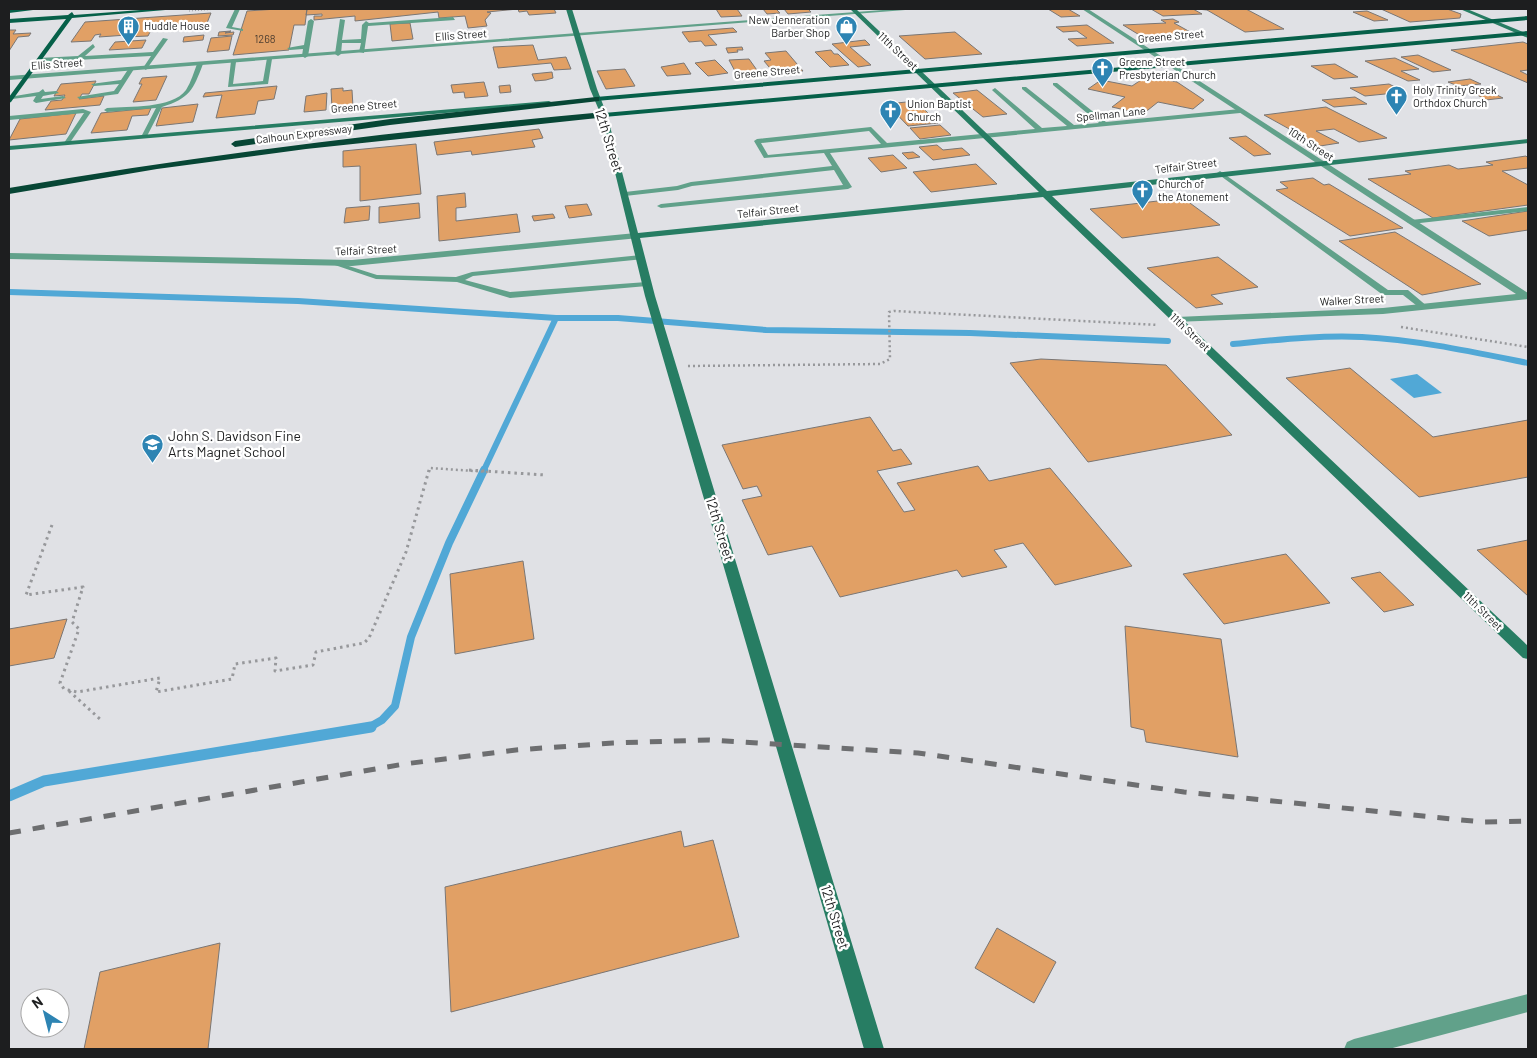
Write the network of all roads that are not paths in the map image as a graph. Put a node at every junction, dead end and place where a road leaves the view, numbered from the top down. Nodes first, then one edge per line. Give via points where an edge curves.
1 (38, 9) edge
2 (76, 9) edge
3 (174, 9) edge
4 (237, 9) edge
5 (569, 9) edge
6 (914, 9) edge
7 (1085, 9) edge
8 (1463, 9) edge
9 (9, 11) edge
10 (855, 11) edge
11 (70, 17) junction
12 (1528, 18) edge
13 (453, 19) dead end
14 (342, 20) dead end
15 (9, 21) edge
16 (311, 21) dead end
17 (1494, 21) junction
18 (241, 30) dead end
19 (1527, 34) edge
20 (580, 36) junction
21 (165, 39) dead end
22 (363, 41) junction
23 (339, 42) junction
24 (93, 46) dead end
25 (306, 47) junction
26 (290, 48) dead end
27 (1145, 50) junction
28 (362, 52) junction
29 (156, 54) junction
30 (338, 54) junction
31 (305, 56) junction
32 (79, 58) junction
33 (268, 59) junction
34 (38, 60) junction
35 (233, 62) junction
36 (200, 64) junction
37 (1169, 65) junction
38 (146, 68) junction
39 (131, 69) junction
40 (917, 70) junction
41 (26, 77) junction
42 (9, 78) edge
43 (122, 84) junction
44 (1055, 84) dead end
45 (933, 85) junction
46 (93, 87) dead end
47 (1024, 88) dead end
48 (58, 90) dead end
49 (995, 90) dead end
50 (40, 94) junction
51 (80, 97) dead end
52 (64, 98) dead end
53 (10, 99) edge
54 (596, 99) junction
55 (160, 106) junction
56 (107, 110) dead end
57 (1240, 111) junction
58 (604, 115) junction
59 (9, 118) edge
60 (1106, 125) junction
61 (1074, 128) junction
62 (1041, 132) junction
63 (144, 137) junction
64 (984, 137) junction
65 (1528, 141) edge
66 (67, 143) junction
67 (230, 145) dead end
68 (886, 146) junction
69 (9, 148) edge
70 (826, 151) junction
71 (173, 154) dead end
72 (1320, 163) junction
73 (81, 168) dead end
74 (836, 168) junction
75 (1220, 174) junction
76 (750, 187) junction
77 (9, 190) edge
78 (624, 191) junction
79 (1046, 194) junction
80 (661, 206) dead end
81 (1528, 209) edge
82 (1411, 222) junction
83 (636, 236) junction
84 (9, 256) edge
85 (641, 258) junction
86 (332, 263) junction
87 (458, 280) junction
88 (647, 284) junction
89 (1527, 297) edge
90 (1424, 307) junction
91 (1177, 320) junction
92 (1528, 654) edge
93 (1528, 1003) edge
94 (874, 1049) edge
95 (1354, 1049) edge

1 - 9 main road
2 - 11 main road
3 - 11 main road
4 - 18 lane via 229,28
5 - 20 street, 12th Street
6 - 10 street, Ellis Street
7 - 27 street, 10th Street
8 - 17 street
10 - 20 street, Ellis Street
10 - 40 street, 11th Street
11 - 15 main road
11 - 34 main road
12 - 17 main road, Greene Street
13 - 22 lane via 366,24
14 - 23 lane
16 - 25 lane
17 - 19 street
17 - 27 main road, Greene Street
19 - 37 main road
20 - 28 street, Ellis Street
20 - 54 street, 12th Street
21 - 29 lane
22 - 23 lane
22 - 28 lane
23 - 30 lane
24 - 32 lane
25 - 26 lane
25 - 31 lane
27 - 37 street, 10th Street
27 - 40 main road, Greene Street
28 - 30 street, Ellis Street
29 - 32 lane
29 - 38 lane
30 - 31 street, Ellis Street
31 - 33 street, Ellis Street
32 - 34 lane
33 - 35 street, Ellis Street
33 - 35 lane via 266,83 230,86
34 - 41 main road
35 - 36 street, Ellis Street
36 - 38 street, Ellis Street
36 - 55 lane via 188,94
37 - 45 main road
37 - 57 street, 10th Street
38 - 39 street, Ellis Street
39 - 41 street, Ellis Street
39 - 43 lane
40 - 45 street, 11th Street
40 - 54 main road, Greene Street
41 - 42 street, Ellis Street
41 - 53 main road
43 - 46 lane
43 - 51 lane via 116,93
44 - 60 lane
45 - 58 main road
45 - 64 street, 11th Street
47 - 61 lane
48 - 50 lane
49 - 62 lane
50 - 52 lane via 36,101
50 - 53 lane
54 - 58 street, 12th Street
54 - 63 street, Greene Street
54 - 67 highway, Calhoun Expressway via 390,122
55 - 56 lane
55 - 63 lane
57 - 60 lane, Spellman Lane
57 - 72 street, 10th Street
58 - 77 highway, Calhoun Expressway via 257,151
58 - 78 street, 12th Street
59 - 66 lane via 88,112
60 - 61 lane, Spellman Lane
61 - 62 lane, Spellman Lane
62 - 64 lane, Spellman Lane
63 - 66 street, Greene Street
64 - 68 lane, Spellman Lane
64 - 79 street, 11th Street
65 - 72 street, Telfair Street
66 - 69 street, Greene Street
68 - 70 lane, Spellman Lane
68 - 70 lane, Spellman Lane via 871,129 757,141 766,157
70 - 74 lane
71 - 73 highway
72 - 75 street, Telfair Street
72 - 82 street, 10th Street
74 - 76 lane
74 - 76 lane via 848,187
75 - 79 street, Telfair Street
75 - 90 lane via 1386,293 1405,292
76 - 78 lane via 690,184 678,188
76 - 80 lane
78 - 83 street, 12th Street
79 - 83 street, Telfair Street
79 - 91 street, 11th Street
81 - 82 lane
82 - 89 street, 10th Street
83 - 85 street, 12th Street
83 - 86 street, Telfair Street
84 - 86 street, Telfair Street
85 - 87 lane via 472,274
85 - 88 street, 12th Street
86 - 87 lane via 376,277
87 - 88 lane via 510,295
88 - 94 street, 12th Street
89 - 90 street, Walker Street
90 - 91 street, Walker Street
91 - 92 street, 11th Street
93 - 95 street

